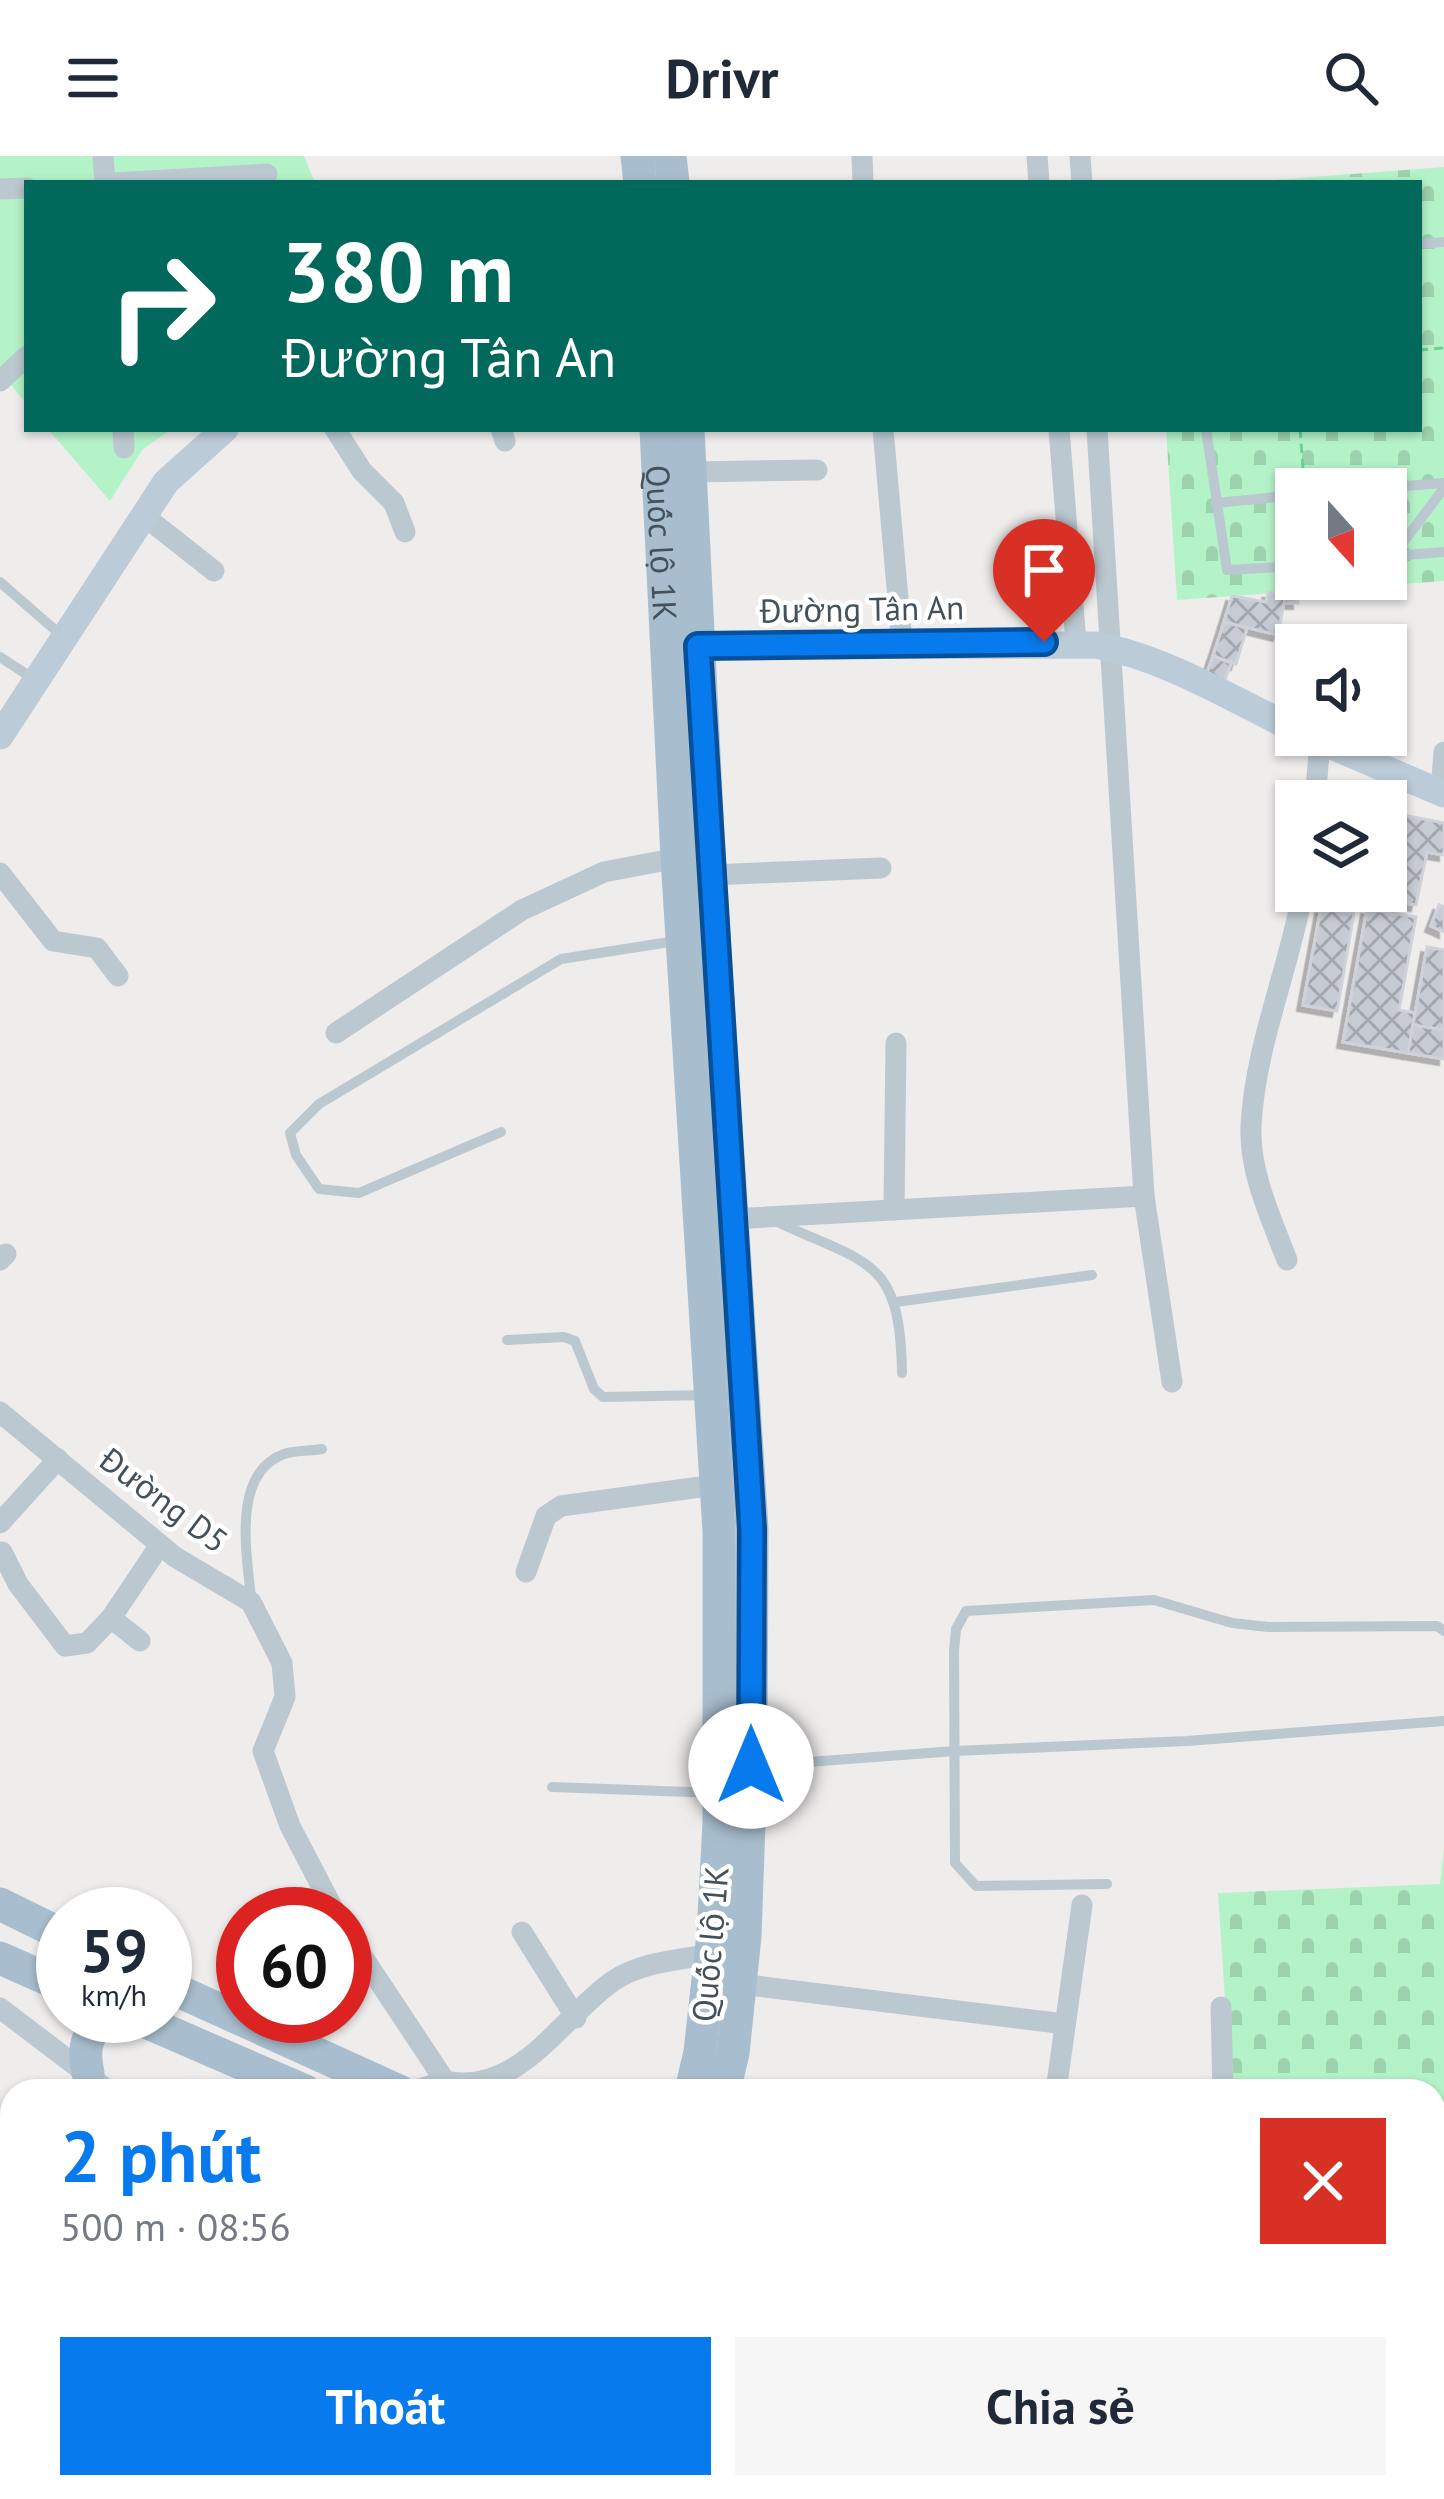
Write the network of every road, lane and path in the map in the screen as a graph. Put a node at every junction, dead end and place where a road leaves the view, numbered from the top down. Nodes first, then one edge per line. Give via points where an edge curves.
1 (267, 175) dead end
2 (169, 180) edge
3 (223, 432) edge
4 (337, 432) edge
5 (656, 432) edge
6 (688, 432) edge
7 (883, 432) edge
8 (1059, 432) edge
9 (1097, 432) edge
10 (1206, 432) edge
11 (1300, 432) edge
12 (1303, 468) edge
13 (818, 470) dead end
14 (690, 472) junction
15 (1444, 486) edge
16 (1407, 487) edge
17 (1275, 497) edge
18 (1216, 503) junction
19 (142, 515) junction
20 (405, 532) dead end
21 (1407, 533) edge
22 (1444, 552) edge
23 (1407, 555) edge
24 (1275, 567) edge
25 (214, 571) dead end
26 (0, 582) edge
27 (64, 639) junction
28 (1076, 643) junction
29 (902, 644) junction
30 (682, 646) junction
31 (1112, 647) junction
32 (0, 657) edge
33 (36, 681) junction
34 (1275, 718) edge
35 (0, 736) edge
36 (1444, 752) edge
37 (1359, 756) edge
38 (1443, 793) edge
39 (676, 858) junction
40 (880, 868) dead end
41 (0, 873) edge
42 (710, 875) junction
43 (1298, 912) edge
44 (682, 940) junction
45 (118, 976) dead end
46 (336, 1033) dead end
47 (896, 1042) dead end
48 (501, 1132) dead end
49 (1144, 1196) junction
50 (894, 1210) junction
51 (767, 1216) junction
52 (732, 1219) junction
53 (1287, 1260) dead end
54 (1092, 1275) dead end
55 (896, 1302) junction
56 (507, 1340) dead end
57 (902, 1373) dead end
58 (1172, 1382) dead end
59 (710, 1395) junction
60 (0, 1412) edge
61 (322, 1449) dead end
62 (58, 1459) junction
63 (715, 1485) junction
64 (0, 1523) edge
65 (160, 1545) junction
66 (2, 1552) edge
67 (526, 1572) dead end
68 (251, 1602) junction
69 (111, 1618) junction
70 (1444, 1631) edge
71 (140, 1640) dead end
72 (1444, 1721) edge
73 (955, 1751) junction
74 (751, 1766) junction
75 (552, 1787) dead end
76 (719, 1793) junction
77 (1107, 1884) dead end
78 (322, 1887) edge
79 (0, 1904) edge
80 (1082, 1905) dead end
81 (36, 1922) edge
82 (522, 1932) dead end
83 (711, 1954) junction
84 (0, 1958) edge
85 (372, 1971) edge
86 (36, 1973) edge
87 (740, 1984) junction
88 (192, 1996) edge
89 (1220, 2007) dead end
90 (0, 2008) edge
91 (576, 2018) junction
92 (1065, 2024) junction
93 (192, 2042) edge
94 (87, 2043) edge
95 (733, 2053) junction
96 (95, 2079) edge
97 (97, 2079) edge
98 (277, 2079) edge
99 (373, 2079) edge
100 (444, 2079) edge
101 (494, 2079) edge
102 (694, 2079) edge
103 (727, 2079) edge
104 (738, 2079) edge
105 (1058, 2079) edge
106 (1222, 2079) edge

1 - 2 street
3 - 19 street
4 - 20 street via 394,503
5 - 30 main road, Quốc lộ 1K
6 - 14 main road, Quốc lộ 1K
7 - 29 street
8 - 28 street
9 - 31 street
10 - 18 lane
11 - 12 path
13 - 14 street
14 - 30 main road, Quốc lộ 1K
15 - 16 lane
15 - 21 lane
17 - 18 lane
18 - 24 lane via 1226,570
19 - 25 street
19 - 27 street
22 - 23 lane
26 - 27 lane
27 - 33 street
28 - 29 street, Đường Tân An
28 - 31 street, Đường Tân An
29 - 30 street, Đường Tân An
30 - 39 main road, Quốc lộ 1K
30 - 42 main road, Quốc lộ 1K
31 - 34 street, Đường Tân An
31 - 49 street
32 - 33 lane
33 - 35 street
36 - 38 street
37 - 38 street, Đường Tân An
39 - 44 main road, Quốc lộ 1K
39 - 46 street via 604,872 522,910
40 - 42 street
41 - 45 street via 53,941 97,948
42 - 52 main road, Quốc lộ 1K
43 - 53 street via 1251,1129 1263,1199
44 - 48 lane via 561,959 319,1104 290,1133 319,1190 359,1193
44 - 59 main road, Quốc lộ 1K
47 - 50 street
49 - 50 street
49 - 58 street
50 - 51 street
51 - 52 street
51 - 55 lane via 869,1264
52 - 74 main road, Quốc lộ 1K via 752,1529
54 - 55 lane
55 - 57 lane
56 - 59 lane via 575,1341 603,1397
59 - 63 main road, Quốc lộ 1K
60 - 62 street, Đường D5
61 - 68 lane via 263,1466 248,1500
62 - 64 street
62 - 65 street, Đường D5
63 - 67 street via 561,1506 546,1516
63 - 76 main road, Quốc lộ 1K
65 - 68 street, Đường D5
65 - 69 street
66 - 69 street via 65,1646 87,1643
68 - 78 street via 282,1664 286,1697 263,1751
69 - 71 street
70 - 73 lane via 1268,1627 1154,1600 966,1612 954,1651
72 - 73 lane
73 - 74 lane
73 - 77 lane via 955,1863 976,1886
74 - 87 main road, Quốc lộ 1K
75 - 76 lane
76 - 83 main road, Quốc lộ 1K
79 - 81 main road
80 - 92 street
82 - 91 street
83 - 91 street via 648,1965 613,1981
83 - 102 main road, Quốc lộ 1K
84 - 86 main road
85 - 100 street
87 - 92 street
87 - 95 main road, Quốc lộ 1K
88 - 99 main road
89 - 106 street
90 - 96 street
91 - 101 street
92 - 105 street
93 - 98 main road
94 - 97 main road via 84,2055
95 - 103 main road, Quốc lộ 1K
95 - 104 main road

